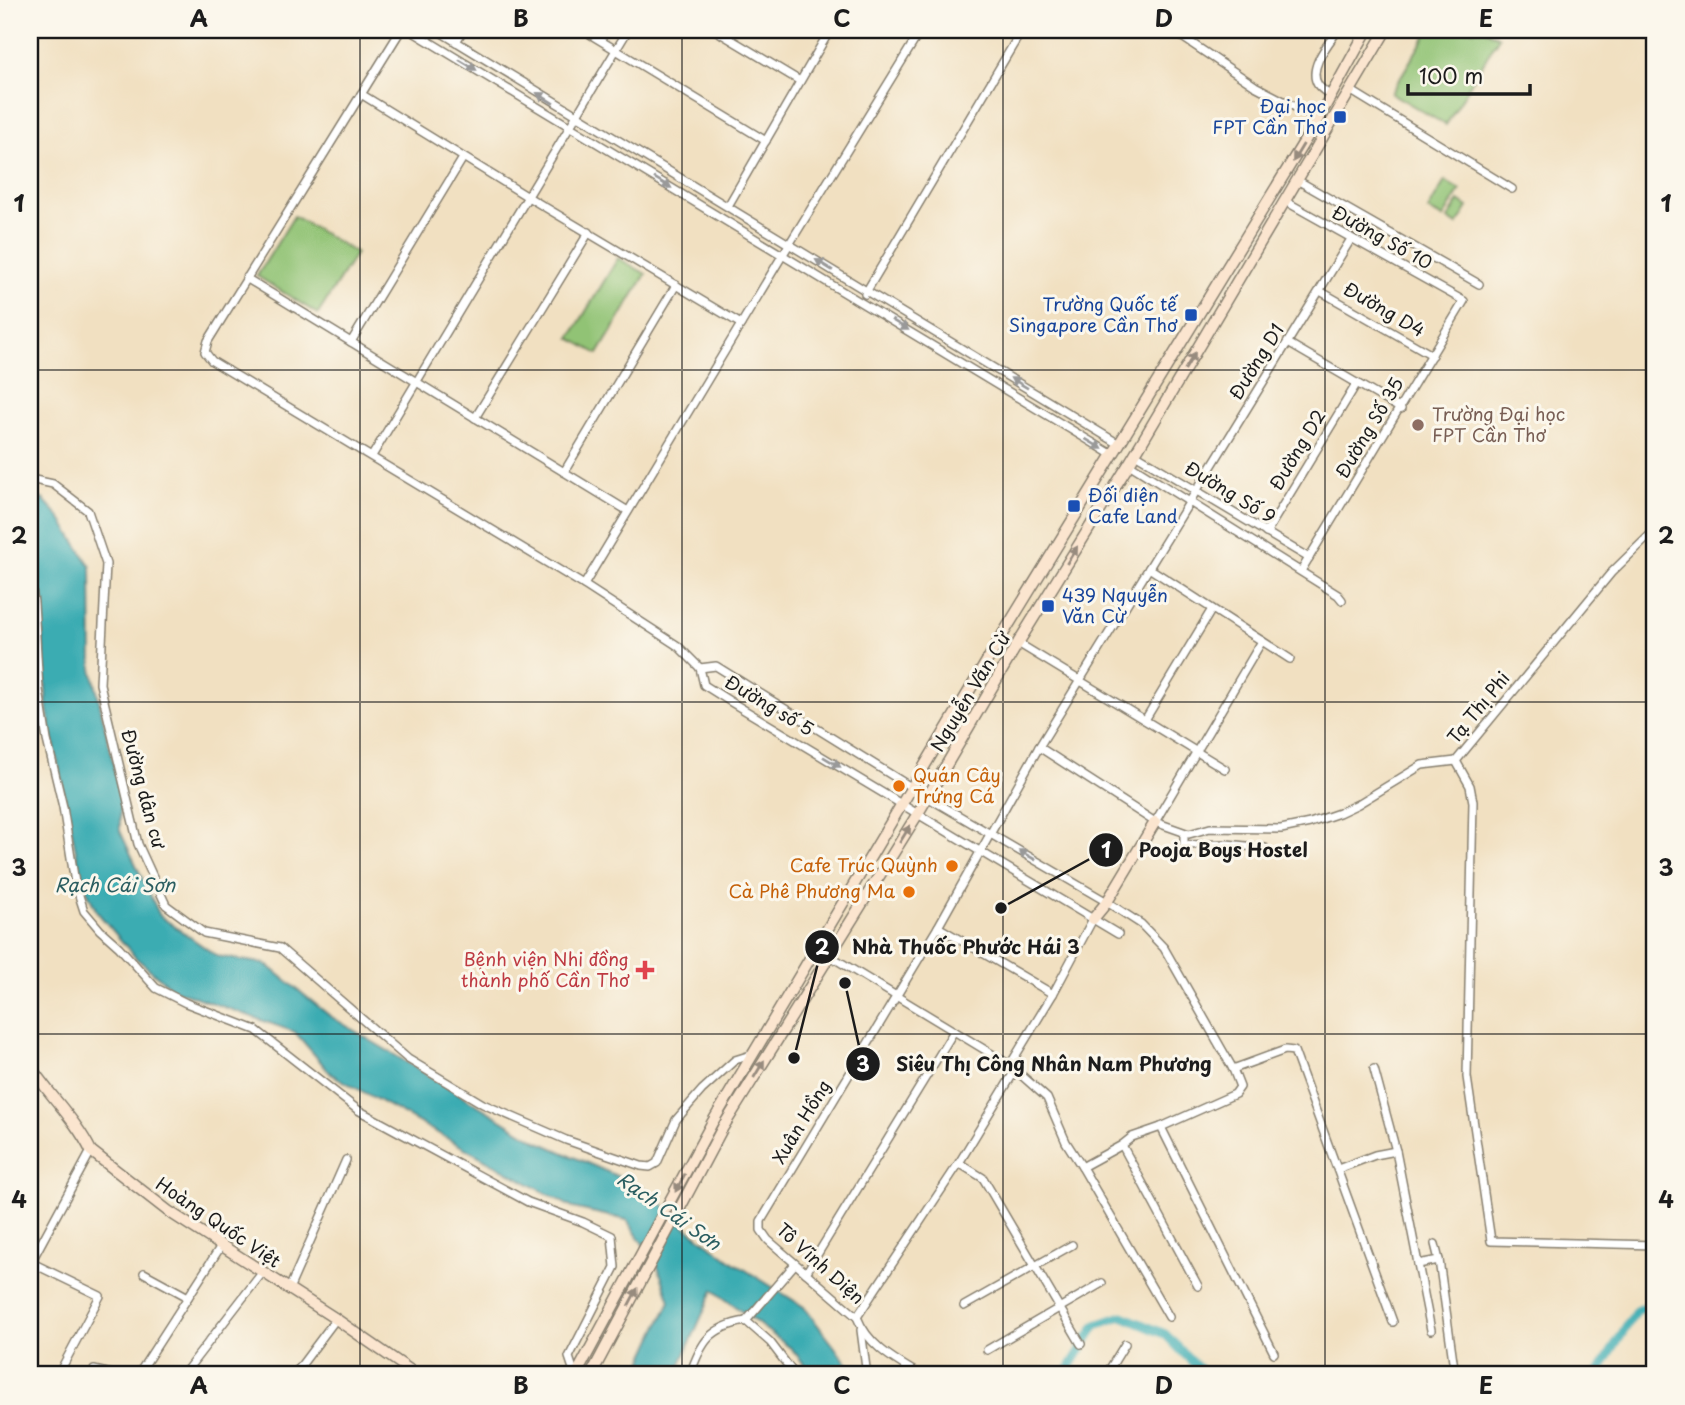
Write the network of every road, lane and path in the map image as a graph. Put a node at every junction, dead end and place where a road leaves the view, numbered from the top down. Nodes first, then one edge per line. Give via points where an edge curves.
1 (401, 30) edge
2 (410, 30) edge
3 (437, 30) edge
4 (463, 30) edge
5 (583, 30) edge
6 (628, 30) edge
7 (715, 30) edge
8 (830, 30) edge
9 (921, 30) edge
10 (1003, 30) edge
11 (1022, 30) edge
12 (1172, 30) edge
13 (1338, 30) edge
14 (1367, 30) edge
15 (1386, 30) edge
16 (1017, 38) junction
17 (456, 41) junction
18 (616, 50) junction
19 (800, 81) junction
20 (1350, 90) junction
21 (361, 94) junction
22 (1331, 96) junction
23 (576, 117) junction
24 (1318, 120) junction
25 (570, 127) junction
26 (766, 141) junction
27 (463, 158) junction
28 (1297, 180) junction
29 (1512, 189) dead end
30 (1273, 194) junction
31 (528, 197) junction
32 (1285, 201) junction
33 (728, 206) junction
34 (589, 232) junction
35 (1351, 239) junction
36 (789, 244) junction
37 (782, 256) junction
38 (246, 278) junction
39 (1479, 284) dead end
40 (676, 285) junction
41 (1320, 291) junction
42 (867, 292) junction
43 (1464, 301) joint
44 (861, 302) junction
45 (741, 324) junction
46 (351, 342) junction
47 (1288, 343) junction
48 (1432, 355) junction
49 (416, 382) junction
50 (1357, 383) junction
51 (1401, 409) junction
52 (475, 418) junction
53 (1119, 444) junction
54 (1135, 454) junction
55 (1113, 455) junction
56 (372, 456) junction
57 (1129, 464) junction
58 (564, 472) junction
59 (30, 479) edge
60 (1196, 490) junction
61 (1189, 502) junction
62 (628, 511) junction
63 (1655, 530) edge
64 (1266, 533) junction
65 (1309, 558) junction
66 (1149, 568) junction
67 (1301, 571) junction
68 (30, 574) edge
69 (584, 585) junction
70 (1342, 600) dead end
71 (1212, 609) junction
72 (1003, 634) junction
73 (1262, 641) junction
74 (1018, 643) junction
75 (1290, 659) dead end
76 (700, 668) junction
77 (1080, 681) junction
78 (1145, 720) junction
79 (1039, 747) junction
80 (1197, 751) junction
81 (1456, 761) junction
82 (1225, 769) dead end
83 (913, 787) junction
84 (927, 797) junction
85 (902, 805) junction
86 (917, 815) junction
87 (1155, 822) junction
88 (989, 833) junction
89 (1184, 834) junction
90 (1265, 848) dead end
91 (980, 850) junction
92 (1107, 902) junction
93 (1093, 919) junction
94 (938, 927) junction
95 (1118, 934) dead end
96 (817, 948) junction
97 (828, 955) junction
98 (1053, 994) junction
99 (895, 997) junction
100 (954, 1031) junction
101 (754, 1054) junction
102 (30, 1066) edge
103 (1013, 1067) junction
104 (1233, 1069) junction
105 (1374, 1069) dead end
106 (1161, 1127) junction
107 (1122, 1145) junction
108 (91, 1151) junction
109 (1396, 1151) junction
110 (346, 1160) dead end
111 (959, 1163) junction
112 (1082, 1167) junction
113 (1338, 1169) junction
114 (761, 1230) joint
115 (1435, 1244) dead end
116 (1072, 1245) dead end
117 (1655, 1245) edge
118 (221, 1246) junction
119 (1439, 1260) junction
120 (30, 1263) edge
121 (795, 1264) junction
122 (1418, 1264) junction
123 (1037, 1267) junction
124 (144, 1273) dead end
125 (262, 1273) junction
126 (806, 1273) junction
127 (1102, 1283) dead end
128 (1198, 1286) dead end
129 (289, 1289) junction
130 (188, 1297) junction
131 (964, 1306) dead end
132 (1059, 1307) junction
133 (856, 1317) junction
134 (1168, 1317) dead end
135 (336, 1319) junction
136 (746, 1321) junction
137 (1393, 1322) dead end
138 (861, 1329) junction
139 (1431, 1330) dead end
140 (1081, 1344) dead end
141 (1125, 1344) dead end
142 (988, 1350) dead end
143 (1274, 1353) dead end
144 (94, 1370) dead end
145 (415, 1374) edge
146 (58, 1375) edge
147 (116, 1375) edge
148 (138, 1375) edge
149 (183, 1375) edge
150 (294, 1375) edge
151 (576, 1375) edge
152 (592, 1375) edge
153 (690, 1375) edge
154 (795, 1375) edge
155 (871, 1375) edge
156 (920, 1375) edge
157 (1106, 1375) edge
158 (1455, 1375) edge

1 - 21 street
2 -> 25 street
3 - 17 street
4 - 17 street
5 - 18 street
6 - 18 street
7 - 19 street
8 - 19 street
9 - 36 street
10 - 16 street
11 - 16 street
12 - 24 street via 1255,86
13 - 22 street via 1315,70 1318,85
14 - 22 main road, Nguyễn Văn Cừ
15 - 20 main road, Nguyễn Văn Cừ
16 - 42 street
23 -> 17 street
18 - 23 street
18 - 26 street
19 - 26 street
20 - 28 main road, Nguyễn Văn Cừ
20 - 29 street
21 - 27 street
21 - 38 street
22 - 24 main road, Nguyễn Văn Cừ
23 - 25 street
23 - 33 street
24 -> 30 main road, Nguyễn Văn Cừ
25 - 31 street
25 -> 37 street
26 - 33 street
27 - 31 street
27 - 46 street
28 - 32 main road, Nguyễn Văn Cừ
28 - 39 street
30 - 32 main road
30 - 53 main road, Nguyễn Văn Cừ
31 - 34 street
31 - 49 street
32 - 35 street, Đường Số 10
54 -> 32 main road, Nguyễn Văn Cừ
33 - 36 street
34 - 40 street
34 - 52 street
35 - 41 street, Đường D1
35 - 43 street, Đường Số 10
36 - 37 street
42 -> 36 street
37 - 44 street
37 - 45 street
38 - 46 street
38 - 56 street via 205,352 212,361
40 - 45 street
40 - 58 street
41 - 47 street, Đường D1
41 - 48 street, Đường D4
42 - 44 street
53 -> 42 street
43 - 48 street, Đường Số 35
44 -> 55 street
45 - 62 street
46 - 49 street
47 - 50 street
47 - 60 street, Đường D1
48 - 51 street, Đường Số 35
49 - 52 street
49 - 56 street
50 - 51 street
50 - 64 street, Đường D2
51 - 65 street, Đường Số 35
52 - 58 street
53 - 54 main road
53 - 55 main road, Nguyễn Văn Cừ
54 - 57 main road, Nguyễn Văn Cừ
54 - 60 street, Đường Số 9
55 - 57 main road
55 - 72 main road, Nguyễn Văn Cừ
56 - 69 street
57 - 61 street
74 -> 57 main road, Nguyễn Văn Cừ
58 - 62 street
59 - 101 street, Đường dân cư via 53,484 88,510 106,564 100,684 138,844 166,905 204,933 281,948 408,1059 483,1104 641,1166 657,1163 676,1120 702,1090 734,1060
60 - 61 street, Đường D1
60 - 64 street, Đường Số 9
61 - 66 street, Đường D1
61 - 67 street
62 - 69 street
63 - 81 street, Tạ Thị Phi via 1611,573
64 - 65 street, Đường Số 9
65 - 67 street, Đường Số 35
66 - 71 street
66 - 77 street, Đường D1
67 - 70 street
68 - 151 street via 45,728 84,911 156,988 256,1030 358,1110 528,1202 612,1236 615,1267 569,1357
69 - 76 street via 678,646
71 - 73 street
71 - 78 street
72 - 74 main road
72 - 83 main road, Nguyễn Văn Cừ
73 - 75 street
73 - 80 street
74 - 77 street
74 - 84 main road, Nguyễn Văn Cừ
76 - 83 street, Đường số 5 via 716,666
76 -> 85 street, Đường số 5 via 704,685
77 - 78 street
77 - 79 street, Xuân Hồng
78 - 80 street
79 - 87 street
79 - 88 street, Xuân Hồng
80 - 82 street
80 - 87 street
81 - 89 street, Tạ Thị Phi via 1422,765 1349,809 1310,823 1281,829 1210,828
81 - 117 street via 1473,802 1467,1077 1491,1241
83 - 84 street, Đường số 5
83 - 85 main road, Nguyễn Văn Cừ
84 - 86 main road, Nguyễn Văn Cừ
84 - 88 street, Đường số 5
85 - 86 street, Đường số 5
85 - 96 main road, Nguyễn Văn Cừ
86 - 91 street, Đường số 5
97 -> 86 main road, Nguyễn Văn Cừ
87 - 89 street
87 - 92 main road
88 - 91 street, Xuân Hồng
92 -> 88 street, Đường số 5
89 - 90 street via 1184,845
91 - 93 street, Đường số 5
91 - 94 street, Xuân Hồng
92 - 93 main road
92 - 104 street, Đường số 5 via 1141,924 1164,948
93 - 95 street, Đường số 5
93 - 98 street
94 - 98 street
94 - 99 street, Xuân Hồng
96 - 97 street
96 - 101 main road, Nguyễn Văn Cừ
97 - 99 street
152 -> 97 main road, Nguyễn Văn Cừ via 723,1127
98 - 103 street
99 - 100 street
99 - 114 street, Xuân Hồng via 761,1221
100 - 103 street
100 - 126 street
101 -> 151 main road, Nguyễn Văn Cừ
102 - 108 main road, Hoàng Quốc Việt
103 - 111 street
103 - 112 street via 1047,1098
104 - 106 street via 1238,1091
104 - 113 street via 1294,1051
105 - 109 street
106 - 107 street
106 - 143 street
107 - 112 street
107 - 128 street
108 - 118 main road, Hoàng Quốc Việt
108 - 120 street
109 - 113 street
109 - 122 street
110 - 129 street
111 - 123 street via 983,1178
111 - 133 street
112 - 134 street
113 - 137 street
114 - 121 street, Tô Vĩnh Diện
115 - 119 street
116 - 123 street
118 - 125 main road, Hoàng Quốc Việt
118 - 130 street
119 - 122 street
119 - 158 street
120 - 146 street via 100,1296
121 - 126 street, Tô Vĩnh Diện
121 - 136 street
122 - 139 street
123 - 131 street
123 - 132 street
124 - 130 street
125 - 129 main road, Hoàng Quốc Việt
125 - 149 street
126 - 133 street, Tô Vĩnh Diện
127 - 132 street
129 - 135 main road, Hoàng Quốc Việt
130 - 148 street
132 - 140 street
132 - 142 street
133 - 138 street, Tô Vĩnh Diện
135 - 145 main road, Hoàng Quốc Việt
135 - 150 street
136 - 153 street via 715,1331 699,1348
136 - 154 street via 770,1342
138 - 155 street
138 - 156 street, Tô Vĩnh Diện via 875,1345
141 - 157 street
144 - 147 street

